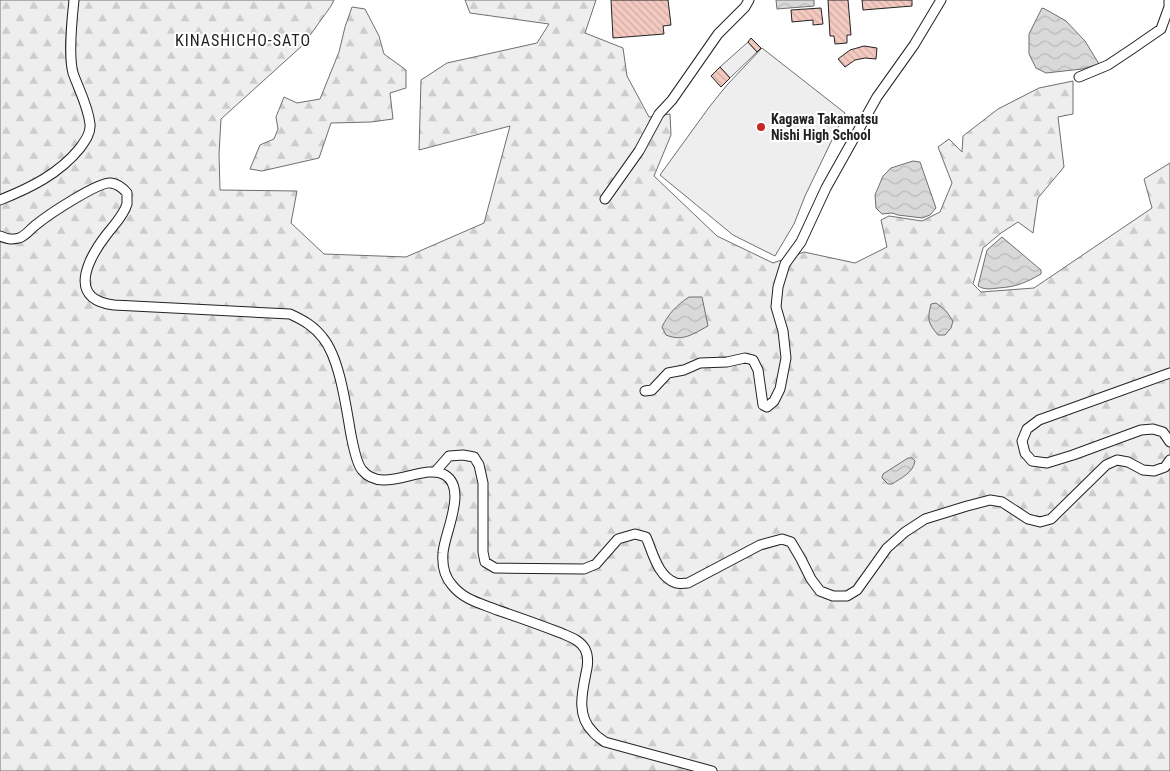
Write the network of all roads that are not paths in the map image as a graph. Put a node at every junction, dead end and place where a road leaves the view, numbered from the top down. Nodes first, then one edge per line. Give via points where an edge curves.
1 (74, 0) edge
2 (749, 0) edge
3 (941, 0) edge
4 (1169, 0) edge
5 (1079, 77) dead end
6 (605, 199) dead end
7 (0, 200) edge
8 (0, 236) edge
9 (1170, 373) edge
10 (645, 391) dead end
11 (1170, 442) edge
12 (1170, 460) edge
13 (435, 472) junction
14 (712, 771) edge

1 - 7 street via 70,56 90,126 87,139 73,157 48,177
2 - 6 street via 718,34 659,114 639,151
3 - 10 street via 877,97 826,188 801,242 785,264 776,307 786,358 780,389 774,401 767,407 763,405 758,370 753,360 745,358 700,363 668,373 652,390
4 - 5 street via 1161,28 1108,65
8 - 13 street via 9,240 21,238 36,224 98,186 109,182 121,186 127,193 126,205 98,246 85,277 91,297 114,305 290,314 302,320 324,339 336,362 362,470 380,480
9 - 11 street via 1039,420 1027,429 1022,441 1025,453 1032,461 1047,463 1141,430 1163,432
12 - 13 street via 1165,467 1154,471 1117,460 1106,465 1051,519 1040,522 1028,519 1002,502 990,500 925,519 887,548 857,590 847,596 832,596 820,591 791,542 782,539 760,545 688,583 666,578 646,537 635,534 618,539 596,564 584,569 495,568 486,562 483,552 483,483 479,465 474,458 463,454 449,456
13 - 14 street via 444,474 454,486 453,513 442,562 449,583 458,593 579,642 588,661 582,691 583,715 592,732 605,742

